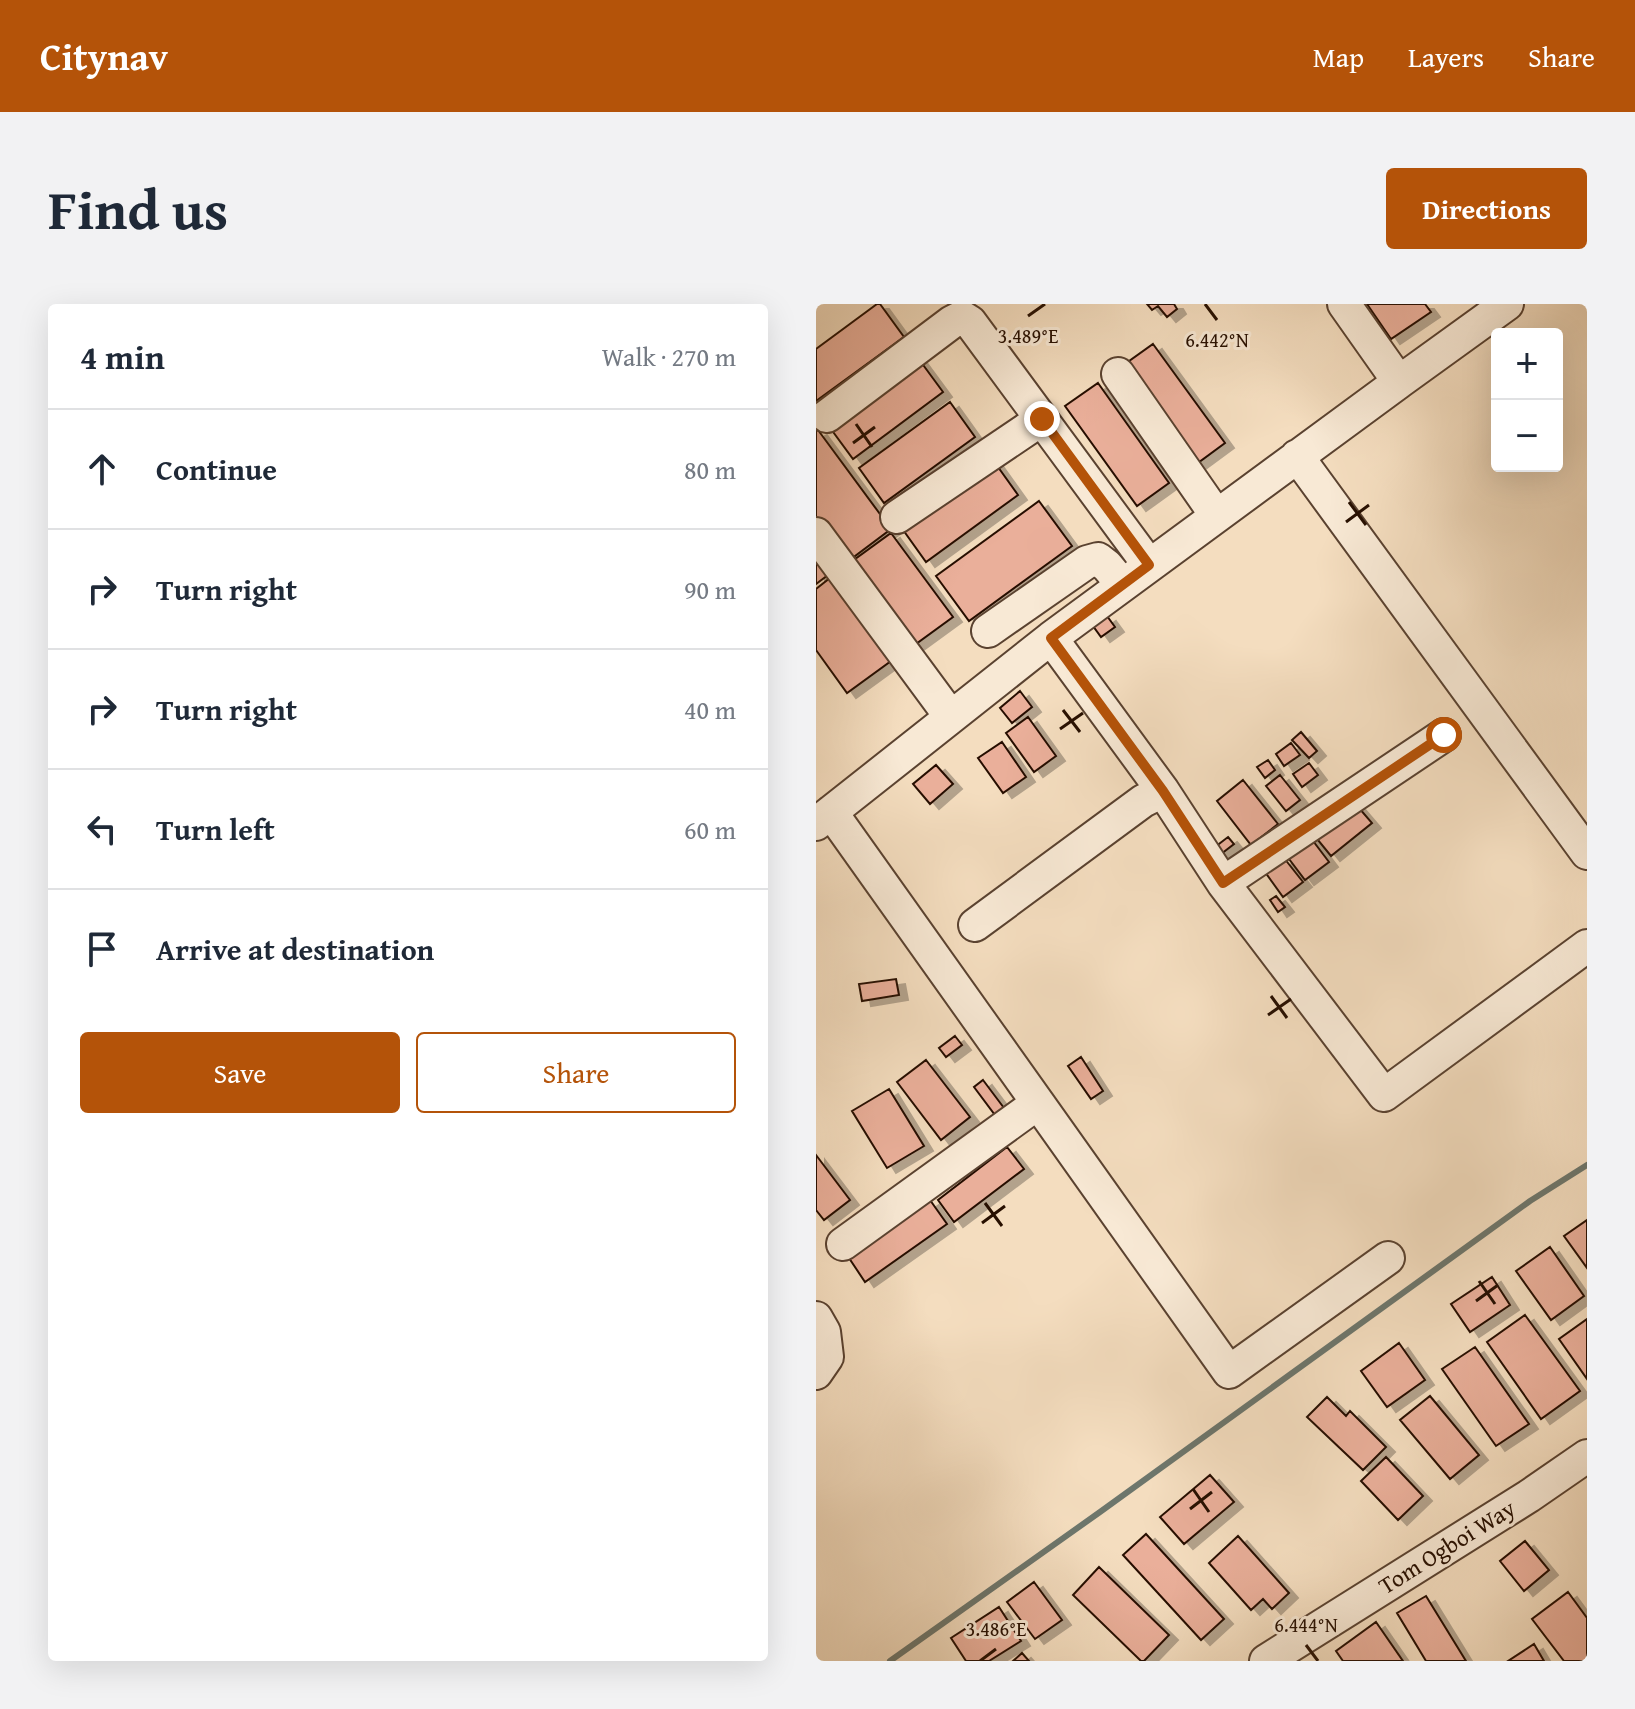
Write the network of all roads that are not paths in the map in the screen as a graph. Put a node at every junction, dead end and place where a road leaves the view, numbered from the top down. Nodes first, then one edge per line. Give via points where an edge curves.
1 (1344, 304) edge
2 (1507, 304) edge
3 (1118, 374) dead end
4 (1399, 382) junction
5 (827, 416) dead end
6 (1042, 419) junction
7 (1297, 456) junction
8 (1216, 515) junction
9 (897, 517) dead end
10 (816, 534) edge
11 (1149, 565) junction
12 (1122, 584) junction
13 (988, 631) dead end
14 (1051, 638) junction
15 (951, 717) junction
16 (1444, 735) dead end
17 (1163, 791) junction
18 (824, 818) edge
19 (1587, 853) edge
20 (1223, 883) junction
21 (975, 925) dead end
22 (1587, 946) edge
23 (1038, 1103) junction
24 (843, 1244) dead end
25 (1388, 1258) dead end
26 (816, 1318) edge
27 (816, 1373) edge
28 (1587, 1456) edge
29 (1266, 1661) edge

1 - 4 street
2 - 4 street
3 - 8 street
4 - 7 street
5 - 6 street via 962,317
6 - 9 street
6 - 11 street
7 - 8 street
7 - 19 street
8 - 11 street
10 - 15 street
11 - 12 street
12 - 13 street via 1098,559 1087,562
12 - 14 street
14 - 15 street
14 - 17 street
15 - 18 street
16 - 20 street
17 - 20 street
17 - 21 street
18 - 23 street
20 - 22 street via 1384,1095
23 - 24 street
23 - 25 street via 1229,1372
26 - 27 street via 827,1357
28 - 29 street, Tom Ogboi Way

